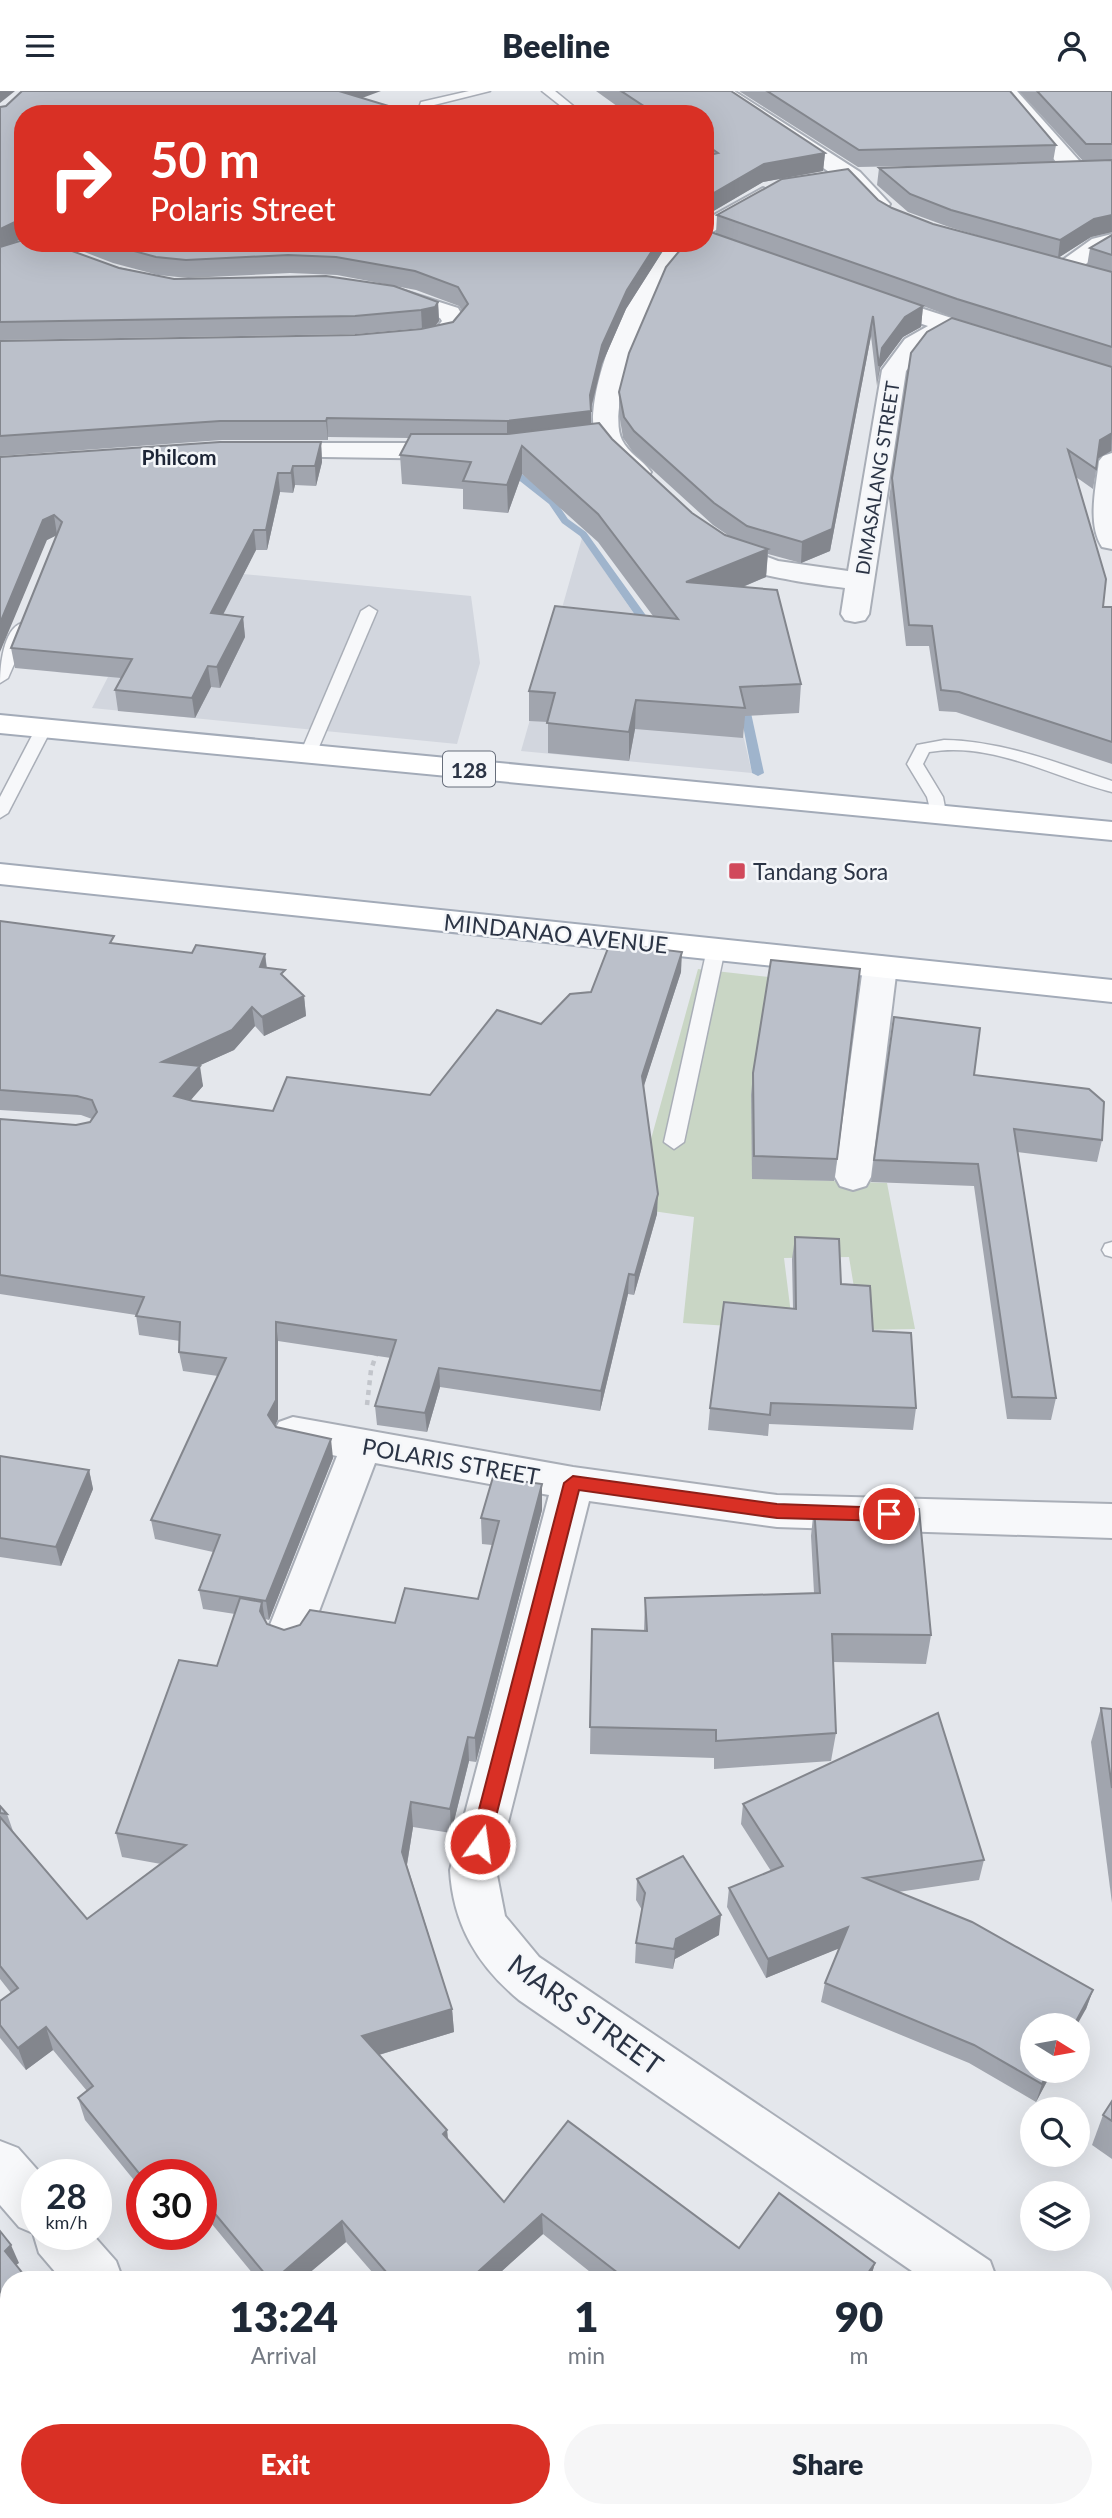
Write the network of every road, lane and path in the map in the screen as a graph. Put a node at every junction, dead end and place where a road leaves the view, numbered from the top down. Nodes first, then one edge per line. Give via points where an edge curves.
1 (484, 91) edge
2 (548, 91) edge
3 (754, 91) edge
4 (1006, 91) edge
5 (724, 93) edge
6 (425, 105) edge
7 (566, 105) edge
8 (1100, 170) edge
9 (1076, 171) junction
10 (1049, 172) edge
11 (878, 176) edge
12 (852, 177) junction
13 (819, 180) edge
14 (781, 187) edge
15 (899, 219) edge
16 (714, 234) edge
17 (1112, 241) edge
18 (676, 252) edge
19 (1034, 261) edge
20 (1061, 269) junction
21 (1087, 276) edge
22 (363, 288) edge
23 (857, 294) edge
24 (946, 325) junction
25 (383, 341) edge
26 (1021, 347) edge
27 (248, 451) edge
28 (483, 451) edge
29 (1112, 461) edge
30 (656, 489) edge
31 (707, 536) edge
32 (1112, 539) edge
33 (860, 581) junction
34 (369, 611) dead end
35 (855, 614) dead end
36 (26, 618) edge
37 (0, 678) edge
38 (0, 724) edge
39 (44, 729) junction
40 (309, 754) junction
41 (1112, 787) edge
42 (0, 813) edge
43 (938, 813) junction
44 (1112, 831) edge
45 (0, 874) edge
46 (716, 949) junction
47 (880, 967) junction
48 (1112, 991) edge
49 (674, 1142) dead end
50 (853, 1177) dead end
51 (380, 1345) edge
52 (293, 1433) edge
53 (362, 1444) junction
54 (573, 1483) junction
55 (1112, 1521) edge
56 (288, 1635) edge
57 (0, 2166) edge
58 (21, 2190) edge
59 (71, 2250) edge
60 (89, 2271) edge
61 (958, 2271) edge

1 - 6 lane
2 - 7 lane
3 - 5 street
4 - 9 street
5 - 12 street
8 - 9 street
9 - 10 street
11 - 12 street
12 - 13 street
12 - 15 street
14 - 16 street
17 - 20 street
18 - 30 street via 648,291 614,375 597,441
19 - 20 street
20 - 21 street
22 - 25 street via 436,306 450,313 454,322 445,333
23 - 24 street
24 - 26 street
24 - 33 street, DIMASALANG STREET via 915,344 894,370
27 - 28 street
29 - 32 street via 1107,509
31 - 33 street via 746,562 783,572
33 - 35 street, DIMASALANG STREET
34 - 40 lane
36 - 37 lane
38 - 39 main road, 128
39 - 40 main road, 128
39 - 42 lane
40 - 43 main road, 128
41 - 43 lane via 997,751 938,743 923,748 915,764 935,797
43 - 44 main road, 128
45 - 46 main road, MINDANAO AVENUE
46 - 47 main road, MINDANAO AVENUE
46 - 49 lane
47 - 48 main road, MINDANAO AVENUE
47 - 50 street
51 - 53 path via 371,1370
52 - 53 street, POLARIS STREET
53 - 54 street, POLARIS STREET
53 - 56 street
54 - 55 street, POLARIS STREET via 777,1511
54 - 61 street, MARS STREET via 473,1870 482,1925 512,1966 536,1985
57 - 58 street
59 - 60 street

